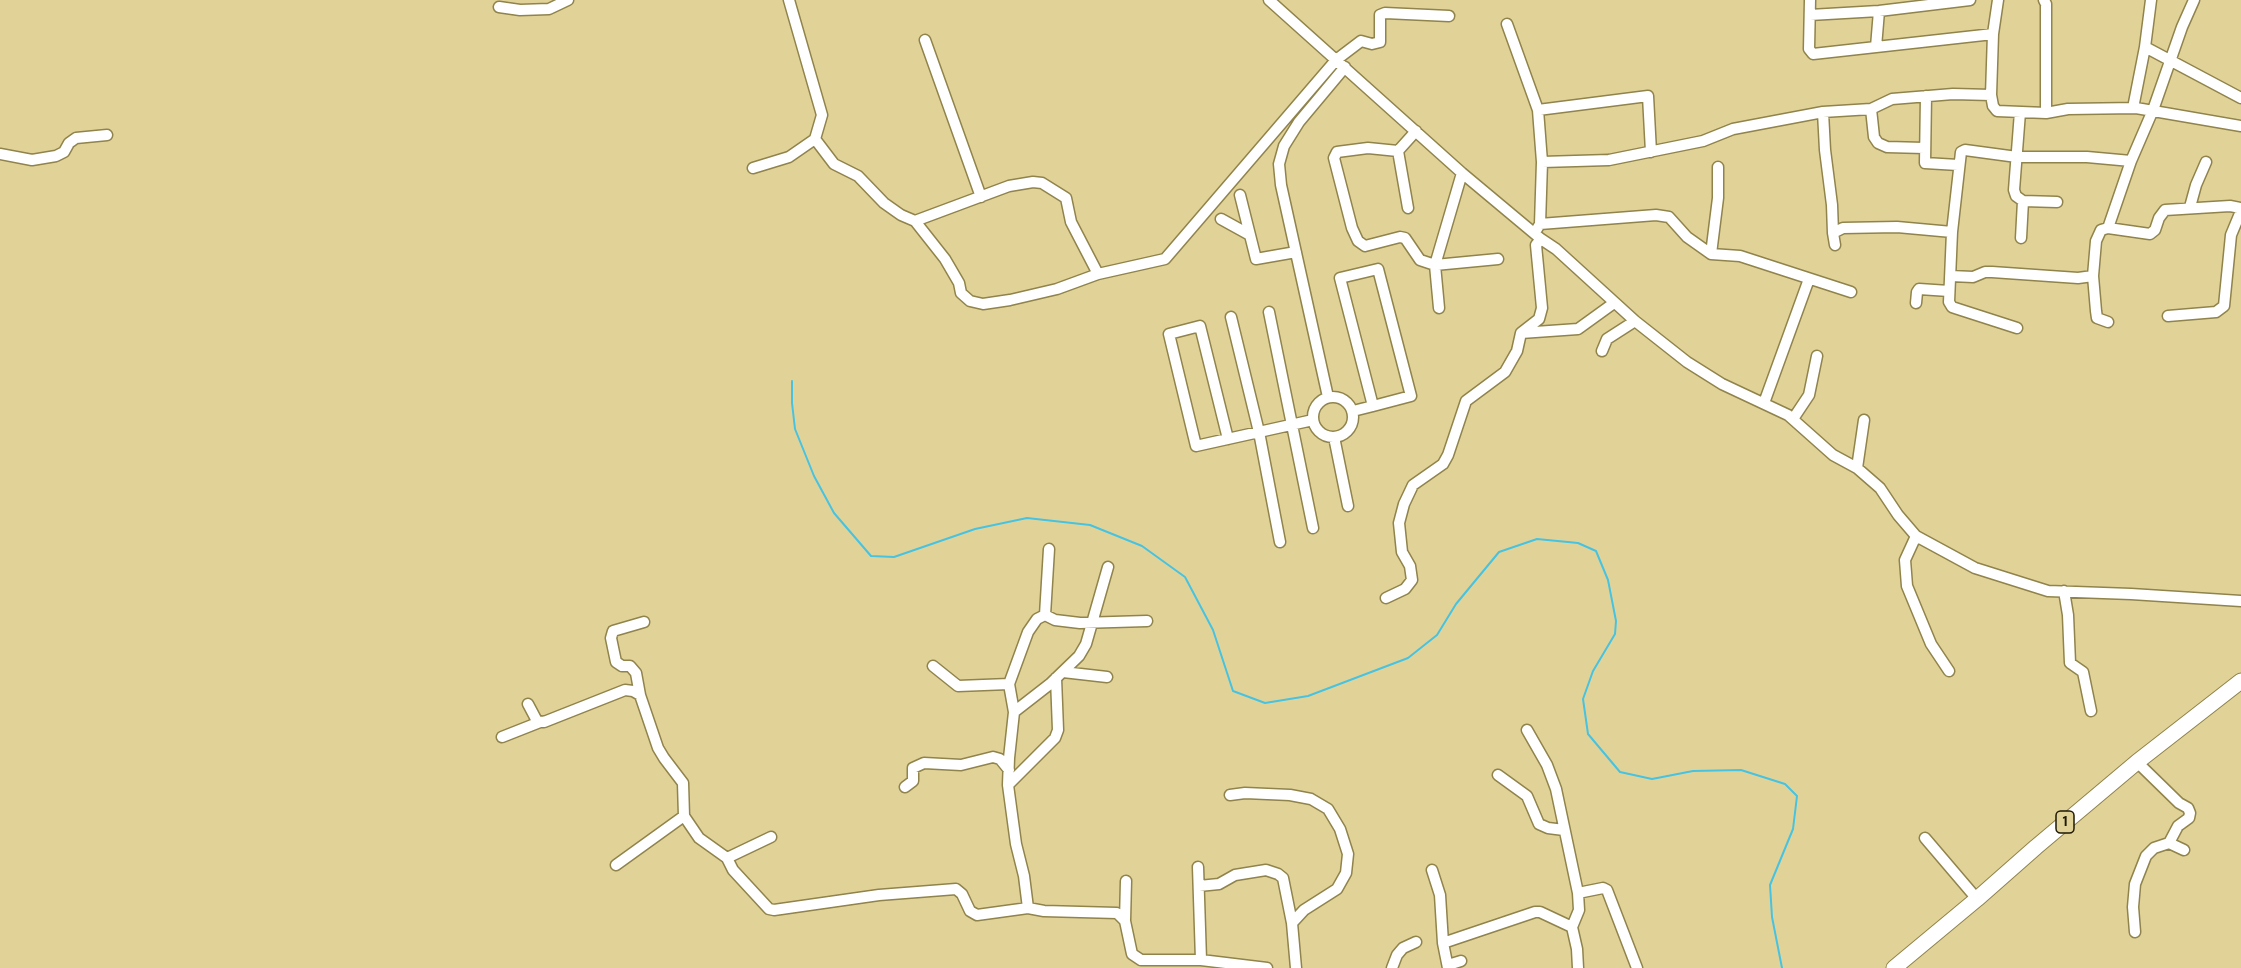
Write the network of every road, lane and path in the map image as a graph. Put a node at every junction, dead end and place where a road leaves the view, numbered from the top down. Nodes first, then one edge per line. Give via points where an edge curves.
1 (568, 0) edge
2 (789, 0) edge
3 (1269, 0) edge
4 (1810, 0) edge
5 (1970, 0) edge
6 (1998, 0) edge
7 (2044, 0) edge
8 (2151, 0) edge
9 (2194, 0) edge
10 (1890, 5) edge
11 (499, 7) dead end
12 (1878, 11) junction
13 (1810, 15) junction
14 (1449, 16) dead end
15 (1507, 24) dead end
16 (1993, 34) junction
17 (925, 40) dead end
18 (1876, 47) junction
19 (2145, 47) junction
20 (1336, 60) junction
21 (2171, 60) junction
22 (1345, 67) junction
23 (1991, 94) junction
24 (1926, 96) junction
25 (2241, 98) edge
26 (2133, 108) junction
27 (1871, 109) junction
28 (1538, 110) junction
29 (2153, 110) junction
30 (1823, 112) junction
31 (2020, 112) junction
32 (2046, 113) junction
33 (2241, 126) edge
34 (1416, 131) junction
35 (107, 135) dead end
36 (815, 139) junction
37 (1924, 148) junction
38 (1398, 151) junction
39 (1651, 152) junction
40 (0, 153) edge
41 (2017, 157) junction
42 (2131, 161) junction
43 (1542, 162) junction
44 (2206, 162) dead end
45 (1958, 165) junction
46 (1718, 167) dead end
47 (753, 168) dead end
48 (1462, 173) junction
49 (1240, 195) dead end
50 (981, 196) junction
51 (2023, 201) junction
52 (2057, 202) dead end
53 (2190, 207) junction
54 (1408, 208) dead end
55 (2241, 209) edge
56 (1221, 219) dead end
57 (915, 221) junction
58 (2108, 228) junction
59 (1539, 232) junction
60 (1952, 232) junction
61 (1833, 233) junction
62 (1250, 235) junction
63 (2021, 238) dead end
64 (1835, 245) dead end
65 (1296, 252) junction
66 (1711, 254) junction
67 (1498, 259) dead end
68 (1435, 265) junction
69 (1098, 274) junction
70 (1951, 276) junction
71 (2093, 276) junction
72 (1809, 279) junction
73 (1949, 291) junction
74 (1851, 292) dead end
75 (1614, 303) junction
76 (1916, 303) dead end
77 (1439, 308) dead end
78 (1269, 312) dead end
79 (2168, 316) dead end
80 (1231, 317) dead end
81 (1635, 321) junction
82 (2108, 322) dead end
83 (2017, 328) dead end
84 (1521, 333) junction
85 (1602, 351) dead end
86 (1817, 356) dead end
87 (1328, 397) junction
88 (1764, 402) junction
89 (1373, 406) junction
90 (1353, 411) junction
91 (1792, 419) junction
92 (1313, 420) junction
93 (1864, 420) dead end
94 (1293, 425) junction
95 (1259, 432) junction
96 (1334, 437) junction
97 (1228, 439) junction
98 (1857, 468) junction
99 (1348, 506) dead end
100 (1312, 528) dead end
101 (1916, 536) junction
102 (1280, 542) dead end
103 (1049, 549) dead end
104 (1108, 567) dead end
105 (2064, 591) junction
106 (1386, 598) dead end
107 (2241, 601) edge
108 (1045, 615) junction
109 (1147, 621) dead end
110 (644, 622) dead end
111 (1092, 623) junction
112 (933, 666) dead end
113 (1949, 671) dead end
114 (1060, 675) junction
115 (1107, 677) dead end
116 (2241, 682) edge
117 (1009, 684) junction
118 (640, 695) junction
119 (528, 704) dead end
120 (2091, 711) dead end
121 (1014, 712) junction
122 (540, 722) junction
123 (1527, 730) dead end
124 (502, 737) dead end
125 (2137, 762) junction
126 (1009, 770) junction
127 (1498, 775) dead end
128 (1008, 785) junction
129 (905, 787) dead end
130 (1230, 795) dead end
131 (684, 816) junction
132 (1564, 830) junction
133 (771, 837) dead end
134 (1925, 838) dead end
135 (2169, 843) junction
136 (2184, 850) dead end
137 (728, 858) junction
138 (616, 865) dead end
139 (1198, 867) dead end
140 (1432, 870) dead end
141 (1126, 881) dead end
142 (1199, 886) junction
143 (1578, 894) junction
144 (1977, 899) junction
145 (1028, 908) junction
146 (1125, 921) junction
147 (1292, 923) junction
148 (1572, 927) junction
149 (2135, 932) dead end
150 (1416, 942) dead end
151 (1443, 943) junction
152 (1201, 960) junction
153 (1461, 961) dead end
154 (1448, 966) edge
155 (1267, 968) edge
156 (1296, 968) edge
157 (1392, 968) edge
158 (1578, 968) edge
159 (1637, 968) edge
160 (1894, 968) edge

1 - 11 street via 549,9
2 - 36 street via 822,115
3 - 20 street
4 - 13 street
5 - 10 street
6 - 16 street
7 - 32 street
8 - 19 street
9 - 21 street
10 - 12 street
12 - 13 street
12 - 18 street
13 - 18 street via 1813,54
14 - 20 street via 1385,13 1379,19 1380,42 1361,41
15 - 28 street
16 - 18 street
16 - 23 street
17 - 50 street
19 - 21 street
19 - 26 street
20 - 22 street
20 - 69 street via 1165,259
21 - 25 street
21 - 29 street
22 - 34 street
22 - 65 street via 1299,122 1284,146 1279,164
23 - 24 street
23 - 31 street via 1997,111
24 - 27 street via 1892,99
24 - 37 street
26 - 29 street
26 - 32 street
27 - 30 street
27 - 37 street via 1878,143 1887,147
28 - 39 street via 1647,96
28 - 43 street
29 - 33 street
29 - 42 street
30 - 39 street via 1733,129 1703,141
30 - 61 street
31 - 32 street
31 - 41 street
34 - 38 street
34 - 48 street
35 - 40 street via 76,138 56,156 32,160
36 - 47 street via 789,157
36 - 57 street via 834,165 858,176 884,203
37 - 45 street via 1925,163
38 - 54 street
38 - 68 street via 1368,148 1337,152 1334,158 1352,228 1365,246 1405,238 1420,260
39 - 43 street via 1609,160
41 - 42 street
41 - 45 street via 1965,150
41 - 51 street via 2013,190
42 - 58 street
43 - 59 street
44 - 53 street
45 - 60 street
46 - 66 street
48 - 59 street
48 - 68 street
49 - 62 street
50 - 57 street
50 - 69 street via 1033,182 1057,191 1066,198 1071,222
51 - 52 street
51 - 63 street
53 - 55 street
53 - 58 street via 2166,210 2150,234
55 - 79 street via 2231,235 2224,306 2216,312
56 - 62 street
57 - 69 street via 945,259 961,293 970,301 983,304 1010,300
58 - 71 street via 2101,230 2096,240
59 - 66 street via 1656,215 1669,217 1687,237
59 - 75 street
59 - 84 street via 1536,245 1542,313
60 - 61 street via 1897,227 1843,228
60 - 70 street
61 - 64 street
62 - 65 street via 1256,260
65 - 87 street
66 - 72 street via 1740,256
67 - 68 street
68 - 77 street
70 - 71 street via 1973,277 1992,272
70 - 73 street
71 - 82 street via 2097,318
72 - 74 street
72 - 88 street
73 - 76 street via 1919,289
73 - 83 street via 1952,307
75 - 81 street
75 - 84 street via 1578,329
78 - 94 street
80 - 95 street
81 - 85 street via 1608,339
81 - 88 street via 1708,376
84 - 106 street via 1517,351 1505,372 1462,406 1443,464 1413,485 1399,523 1402,552 1413,580 1406,589
86 - 91 street via 1809,395
87 - 90 street via 1345,400
87 - 92 street via 1316,405
88 - 91 street
89 - 89 street via 1411,396 1378,268 1340,278
89 - 90 street
90 - 96 street via 1350,428
91 - 98 street via 1833,454
92 - 94 street
92 - 96 street via 1322,434
93 - 98 street
94 - 95 street
94 - 100 street
95 - 97 street
95 - 102 street
96 - 99 street
97 - 97 street via 1196,446 1169,334 1200,326
98 - 101 street via 1880,488
101 - 105 street via 1975,568 2041,590
101 - 113 street via 1905,560 1907,586 1930,644
103 - 108 street
104 - 111 street
105 - 107 street
105 - 120 street via 2070,663 2083,672
108 - 111 street via 1055,620
108 - 117 street via 1028,632
109 - 111 street
110 - 118 street via 613,631 611,638 616,662 630,666 636,673
111 - 114 street via 1079,657
112 - 117 street via 958,686
114 - 115 street
114 - 121 street
114 - 128 street via 1055,738
116 - 125 highway, 1
117 - 121 street
118 - 122 street via 625,690
118 - 131 street via 658,748 683,783
119 - 122 street
121 - 126 street
122 - 124 street
123 - 132 street via 1556,789
125 - 135 street via 2190,813
125 - 144 highway, 1
126 - 128 street
126 - 129 street via 993,757 961,765 924,763 913,768 913,782
127 - 132 street via 1527,796 1539,824
128 - 145 street
130 - 147 street via 1311,799 1328,809 1340,829 1348,854 1346,873 1337,889 1304,910
131 - 137 street via 699,838
131 - 138 street
132 - 143 street
133 - 137 street
134 - 144 street
135 - 136 street
135 - 149 street via 2154,848 2146,856 2135,884
137 - 145 street via 742,882 765,907 774,910 848,898 956,889 977,915
139 - 142 street
140 - 151 street via 1440,895
141 - 146 street
142 - 147 street via 1219,884 1235,875 1273,871 1283,878
142 - 152 street
143 - 148 street via 1579,910
143 - 159 street via 1607,890
144 - 160 highway, 1
145 - 146 street via 1117,913
146 - 152 street via 1129,946 1136,958
147 - 156 street
148 - 151 street via 1535,912
148 - 158 street
150 - 157 street via 1403,948
151 - 154 street
152 - 155 street
153 - 154 street

